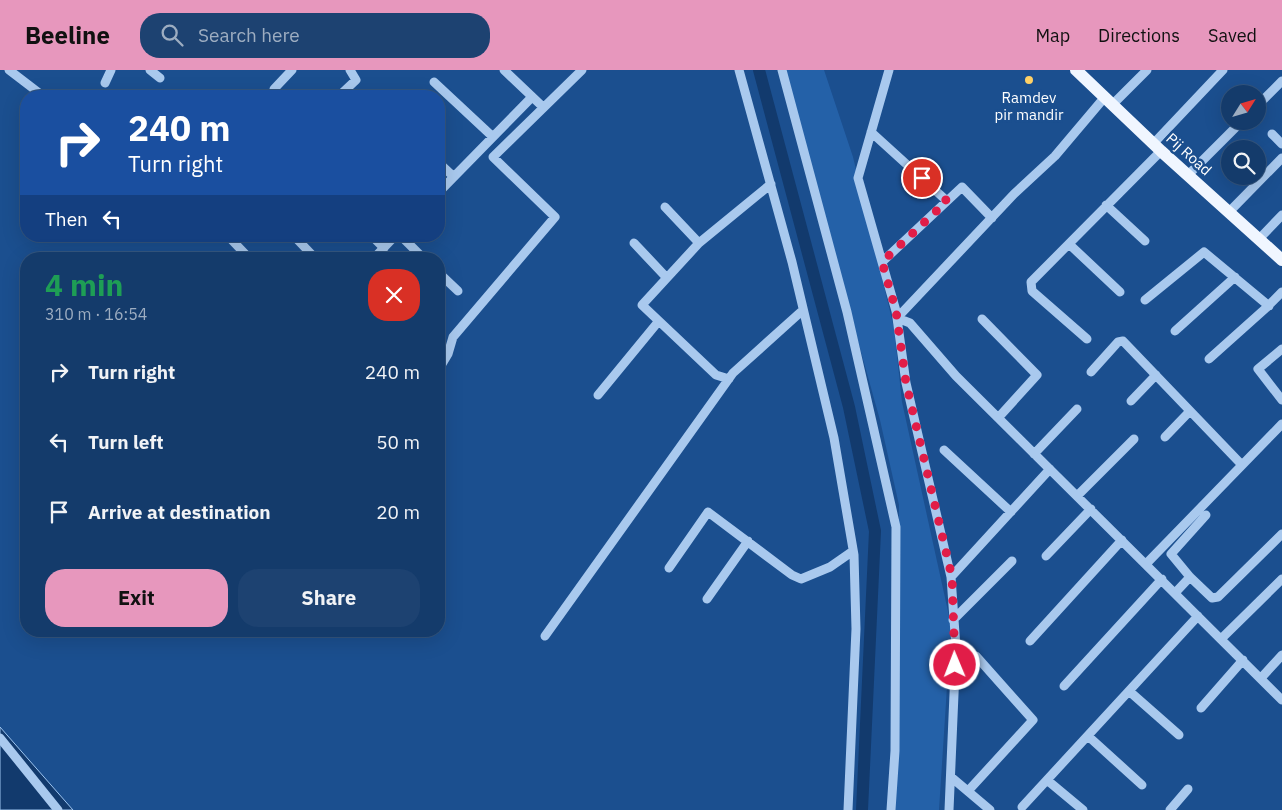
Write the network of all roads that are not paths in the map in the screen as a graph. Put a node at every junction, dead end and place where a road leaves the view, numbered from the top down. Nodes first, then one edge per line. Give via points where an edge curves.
1 (9, 70) edge
2 (111, 70) edge
3 (150, 70) edge
4 (292, 70) edge
5 (350, 70) edge
6 (504, 70) edge
7 (582, 70) edge
8 (739, 70) edge
9 (782, 70) edge
10 (890, 70) edge
11 (1077, 70) edge
12 (1147, 70) edge
13 (1223, 70) edge
14 (160, 78) dead end
15 (1282, 81) edge
16 (434, 82) dead end
17 (105, 84) dead end
18 (274, 89) dead end
19 (35, 90) edge
20 (345, 90) edge
21 (442, 90) edge
22 (445, 92) edge
23 (532, 97) junction
24 (1266, 98) edge
25 (1108, 102) junction
26 (543, 107) junction
27 (1233, 130) edge
28 (871, 132) junction
29 (1272, 134) dead end
30 (492, 137) junction
31 (1282, 144) edge
32 (1157, 147) junction
33 (1282, 158) edge
34 (445, 169) edge
35 (1188, 175) junction
36 (454, 177) junction
37 (771, 184) junction
38 (445, 186) edge
39 (947, 201) junction
40 (1106, 205) junction
41 (665, 207) dead end
42 (1229, 212) junction
43 (1282, 215) edge
44 (992, 218) junction
45 (1259, 239) junction
46 (1145, 241) dead end
47 (234, 242) edge
48 (300, 242) edge
49 (378, 242) edge
50 (390, 242) edge
51 (407, 242) edge
52 (699, 243) junction
53 (634, 244) dead end
54 (1069, 244) junction
55 (384, 248) junction
56 (243, 252) edge
57 (309, 252) edge
58 (380, 252) edge
59 (417, 252) edge
60 (1282, 260) edge
61 (882, 262) junction
62 (666, 276) junction
63 (1235, 277) junction
64 (445, 279) edge
65 (458, 292) dead end
66 (1120, 292) dead end
67 (1282, 292) edge
68 (1145, 300) dead end
69 (1269, 306) junction
70 (803, 310) junction
71 (897, 318) junction
72 (982, 319) dead end
73 (658, 322) junction
74 (1175, 331) dead end
75 (1087, 339) dead end
76 (1282, 349) edge
77 (445, 359) edge
78 (1209, 359) dead end
79 (1091, 372) dead end
80 (1156, 375) junction
81 (729, 379) junction
82 (598, 395) dead end
83 (1282, 400) edge
84 (1132, 401) dead end
85 (1077, 409) dead end
86 (1190, 411) junction
87 (998, 418) junction
88 (1282, 424) edge
89 (1165, 436) dead end
90 (1134, 439) dead end
91 (944, 450) dead end
92 (1034, 454) junction
93 (1242, 465) junction
94 (1050, 469) junction
95 (1077, 496) junction
96 (1091, 509) junction
97 (1011, 512) junction
98 (1206, 516) dead end
99 (1282, 534) edge
100 (1122, 540) junction
101 (748, 542) junction
102 (853, 551) junction
103 (1046, 556) dead end
104 (1012, 561) dead end
105 (1146, 564) junction
106 (669, 568) dead end
107 (952, 577) junction
108 (1190, 577) junction
109 (1162, 579) junction
110 (1282, 579) edge
111 (1175, 593) junction
112 (707, 599) dead end
113 (1198, 616) junction
114 (952, 620) junction
115 (545, 636) dead end
116 (1221, 639) junction
117 (1030, 641) dead end
118 (1282, 654) edge
119 (976, 656) dead end
120 (1243, 660) junction
121 (1261, 678) junction
122 (1064, 686) dead end
123 (1129, 691) junction
124 (1282, 700) edge
125 (1202, 708) dead end
126 (1179, 735) dead end
127 (1088, 736) junction
128 (0, 738) edge
129 (950, 777) junction
130 (1047, 780) junction
131 (1142, 785) dead end
132 (1188, 790) dead end
133 (968, 791) junction
134 (1022, 807) dead end
135 (1176, 808) edge
136 (58, 810) edge
137 (848, 810) edge
138 (891, 810) edge
139 (949, 810) edge
140 (990, 810) edge
141 (1083, 810) edge

1 - 19 street
2 - 17 street
3 - 14 street
4 - 18 street
5 - 20 street via 356,80
6 - 23 street
7 - 26 street
8 - 37 street
9 - 138 street via 847,312 896,527 895,751
10 - 28 street
11 - 25 main road, Pij Road
12 - 25 street
13 - 32 street
15 - 24 street
16 - 21 street
22 - 30 street
23 - 26 street
23 - 30 street
25 - 32 main road, Pij Road
25 - 44 street
26 - 77 street via 493,157 555,217 453,337
27 - 35 street
28 - 39 street
28 - 61 street via 858,178
29 - 31 street
30 - 36 street
32 - 35 main road, Pij Road
32 - 40 street
33 - 42 street
34 - 36 street
35 - 42 main road, Pij Road
36 - 38 street
37 - 52 street
37 - 70 street
39 - 44 street via 962,187
39 - 61 street
40 - 46 street
40 - 54 street
41 - 52 street
42 - 45 main road, Pij Road
43 - 45 street
44 - 71 street
45 - 60 main road, Pij Road
47 - 56 street
48 - 57 street
49 - 55 street
50 - 55 street
51 - 59 street
52 - 62 street
53 - 62 street
54 - 66 street
54 - 75 street via 1031,282 1030,287
55 - 58 street
61 - 71 street
62 - 73 street via 642,306
63 - 68 street via 1207,253 1201,252
63 - 69 street
63 - 74 street
64 - 65 street
67 - 69 street
69 - 78 street
70 - 81 street
70 - 102 street via 834,438
71 - 87 street via 910,323
71 - 107 street via 906,383
72 - 87 street via 1037,374
73 - 81 street via 716,375
73 - 82 street
76 - 83 street via 1258,369
79 - 80 street via 1121,341
80 - 84 street
80 - 86 street
81 - 115 street
85 - 92 street
86 - 89 street
86 - 93 street
87 - 92 street
88 - 93 street
90 - 95 street
91 - 97 street
92 - 94 street
93 - 105 street
94 - 95 street
94 - 97 street
95 - 96 street
96 - 100 street
96 - 103 street
97 - 107 street
98 - 108 street via 1171,554
99 - 108 street via 1215,598
100 - 105 street
100 - 117 street
101 - 102 street via 801,579 830,567
101 - 106 street via 708,512
101 - 112 street
102 - 137 street via 856,629
104 - 114 street
105 - 109 street
107 - 114 street
108 - 111 street
109 - 111 street
109 - 122 street
110 - 116 street
111 - 113 street
113 - 116 street
113 - 123 street
114 - 129 street via 956,648
116 - 120 street
118 - 121 street
119 - 133 street via 1033,720
120 - 121 street
120 - 125 street
121 - 124 street
123 - 126 street
123 - 127 street
127 - 130 street
127 - 131 street
128 - 136 street
129 - 133 street
129 - 139 street
130 - 134 street
130 - 141 street
132 - 135 street
133 - 140 street

